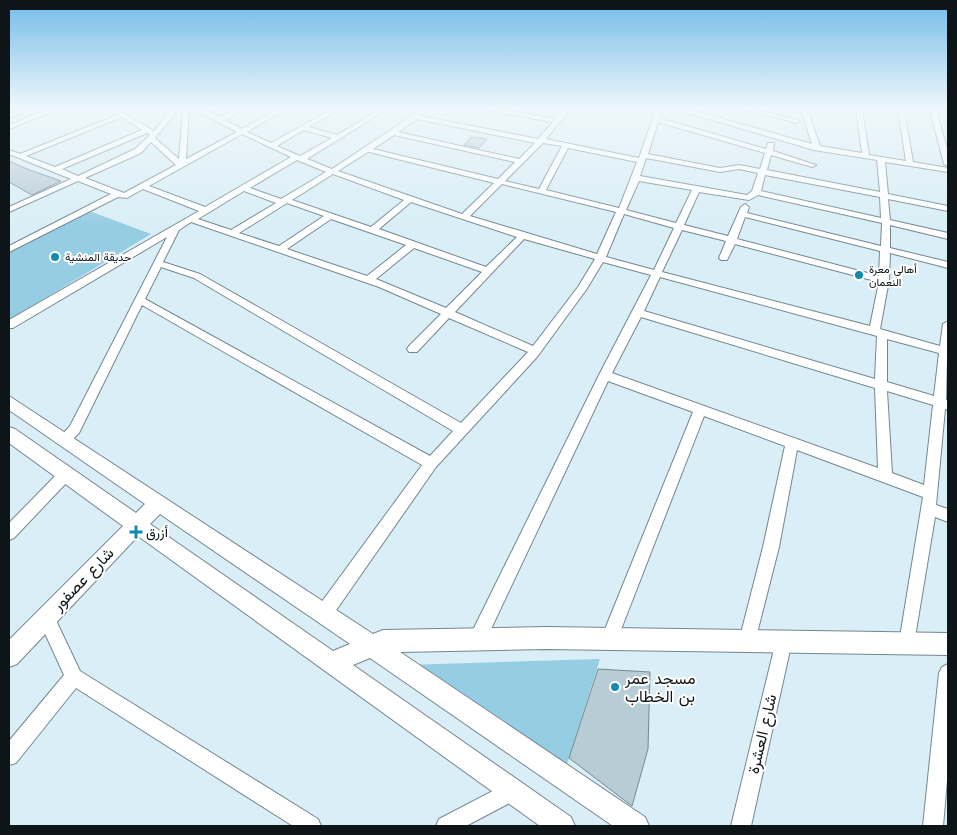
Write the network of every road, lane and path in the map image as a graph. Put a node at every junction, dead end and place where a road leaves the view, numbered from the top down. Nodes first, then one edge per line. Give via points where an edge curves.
1 (40, 148) edge
2 (105, 148) edge
3 (141, 148) edge
4 (164, 148) edge
5 (183, 148) edge
6 (212, 148) edge
7 (276, 148) edge
8 (319, 148) edge
9 (372, 148) edge
10 (461, 148) edge
11 (533, 148) edge
12 (564, 148) edge
13 (583, 148) edge
14 (645, 148) edge
15 (755, 148) edge
16 (770, 148) edge
17 (817, 148) edge
18 (865, 148) edge
19 (907, 148) edge
20 (943, 148) edge
21 (369, 150) junction
22 (9, 152) edge
23 (769, 152) junction
24 (20, 156) junction
25 (866, 156) junction
26 (299, 158) junction
27 (642, 158) junction
28 (881, 159) junction
29 (520, 161) junction
30 (910, 164) junction
31 (948, 164) edge
32 (812, 165) dead end
33 (182, 166) junction
34 (56, 169) junction
35 (948, 170) edge
36 (332, 171) junction
37 (762, 172) junction
38 (79, 177) junction
39 (636, 178) junction
40 (500, 181) junction
41 (142, 186) junction
42 (242, 188) junction
43 (697, 188) junction
44 (541, 192) junction
45 (119, 193) junction
46 (752, 195) junction
47 (884, 195) junction
48 (410, 199) junction
49 (283, 201) junction
50 (948, 208) edge
51 (9, 210) edge
52 (205, 210) junction
53 (621, 211) junction
54 (742, 214) junction
55 (330, 215) junction
56 (464, 217) junction
57 (190, 219) junction
58 (886, 222) junction
59 (678, 226) junction
60 (176, 227) junction
61 (373, 230) junction
62 (233, 233) junction
63 (524, 234) junction
64 (948, 236) edge
65 (731, 240) junction
66 (413, 244) junction
67 (9, 249) edge
68 (885, 249) junction
69 (280, 250) junction
70 (601, 257) junction
71 (724, 258) dead end
72 (158, 263) junction
73 (948, 265) edge
74 (488, 270) junction
75 (656, 273) junction
76 (370, 280) junction
77 (884, 280) junction
78 (140, 300) junction
79 (446, 313) junction
80 (638, 313) junction
81 (948, 324) edge
82 (9, 325) edge
83 (878, 333) junction
84 (413, 349) dead end
85 (535, 352) junction
86 (946, 352) edge
87 (605, 375) junction
88 (881, 386) junction
89 (9, 402) edge
90 (944, 404) edge
91 (700, 410) junction
92 (463, 430) junction
93 (9, 434) edge
94 (63, 440) junction
95 (792, 443) junction
96 (432, 463) junction
97 (66, 474) junction
98 (885, 476) junction
99 (930, 493) junction
100 (158, 503) junction
101 (929, 508) junction
102 (948, 516) edge
103 (137, 524) junction
104 (9, 533) edge
105 (324, 613) junction
106 (46, 618) junction
107 (609, 639) junction
108 (477, 640) junction
109 (747, 641) junction
110 (784, 641) junction
111 (907, 643) junction
112 (948, 644) edge
113 (372, 646) junction
114 (9, 656) edge
115 (333, 662) junction
116 (948, 673) edge
117 (74, 677) junction
118 (9, 756) edge
119 (512, 790) junction
120 (312, 826) edge
121 (446, 826) edge
122 (562, 826) edge
123 (636, 826) edge
124 (740, 826) edge
125 (934, 826) edge

1 - 24 street
2 - 34 street
3 - 38 street
4 - 33 street
5 - 33 street
6 - 33 street
7 - 26 street
8 - 26 street
9 - 21 street
10 - 29 street
11 - 29 street
12 - 44 street
13 - 27 street
14 - 27 street
15 - 23 street
16 - 23 street
17 - 25 street
18 - 25 street
19 - 30 street
20 - 31 street
21 - 36 street
21 - 40 street
22 - 24 street
23 - 32 street
23 - 37 street
24 - 34 street
25 - 28 street
26 - 36 street
26 - 42 street
27 - 37 street via 720,170 739,167
27 - 39 street
28 - 30 street
28 - 47 street
29 - 40 street
30 - 35 street
33 - 41 street
34 - 38 street
36 - 48 street
36 - 49 street
37 - 46 street
37 - 47 street
38 - 45 street
38 - 51 street
39 - 43 street
39 - 53 street
40 - 44 street
40 - 56 street
41 - 45 street via 124,196
41 - 52 street
42 - 49 street
42 - 52 street
43 - 46 street
43 - 59 street
44 - 53 street
45 - 67 street
46 - 54 street
46 - 58 street
47 - 50 street
47 - 58 street
48 - 56 street
48 - 61 street
49 - 55 street
49 - 62 street
52 - 57 street
53 - 59 street
53 - 70 street
54 - 65 street
54 - 68 street
55 - 61 street
55 - 69 street
56 - 63 street
57 - 60 street
57 - 62 street
58 - 64 street
58 - 68 street
59 - 65 street
59 - 75 street
60 - 72 street
60 - 82 street
61 - 66 street
62 - 69 street
63 - 70 street
63 - 74 street
65 - 71 street
65 - 77 street
66 - 74 street
66 - 76 street
68 - 73 street
68 - 77 street
69 - 76 street
70 - 75 street
70 - 85 street
72 - 78 street
72 - 92 street via 197,276
74 - 79 street
75 - 80 street
75 - 83 street
76 - 79 street
77 - 83 street
78 - 94 street via 75,429
78 - 96 street
79 - 84 street
79 - 85 street
80 - 87 street
80 - 88 street
81 - 86 street
83 - 86 street
83 - 88 street
85 - 92 street
86 - 90 street
87 - 91 street
87 - 108 street
88 - 90 street
88 - 98 street
89 - 94 main road
90 - 99 street
91 - 95 street
91 - 107 street
92 - 96 street
93 - 97 main road
94 - 100 main road
95 - 98 street
95 - 109 street via 771,548
96 - 105 street
97 - 103 main road
97 - 104 street
98 - 99 street
99 - 101 street
100 - 103 main road, شارع عصفور
100 - 105 main road
101 - 102 street
101 - 111 street
103 - 106 main road, شارع عصفور
103 - 115 main road
105 - 113 main road
106 - 114 main road, شارع عصفور
106 - 117 street
107 - 108 main road
107 - 109 main road
108 - 113 main road via 383,641
109 - 110 main road
110 - 111 main road
110 - 124 street, شارع العشرة
111 - 112 main road
113 - 115 main road
113 - 123 main road
115 - 119 main road
116 - 125 street
117 - 118 street
117 - 120 street
119 - 121 street
119 - 122 main road

